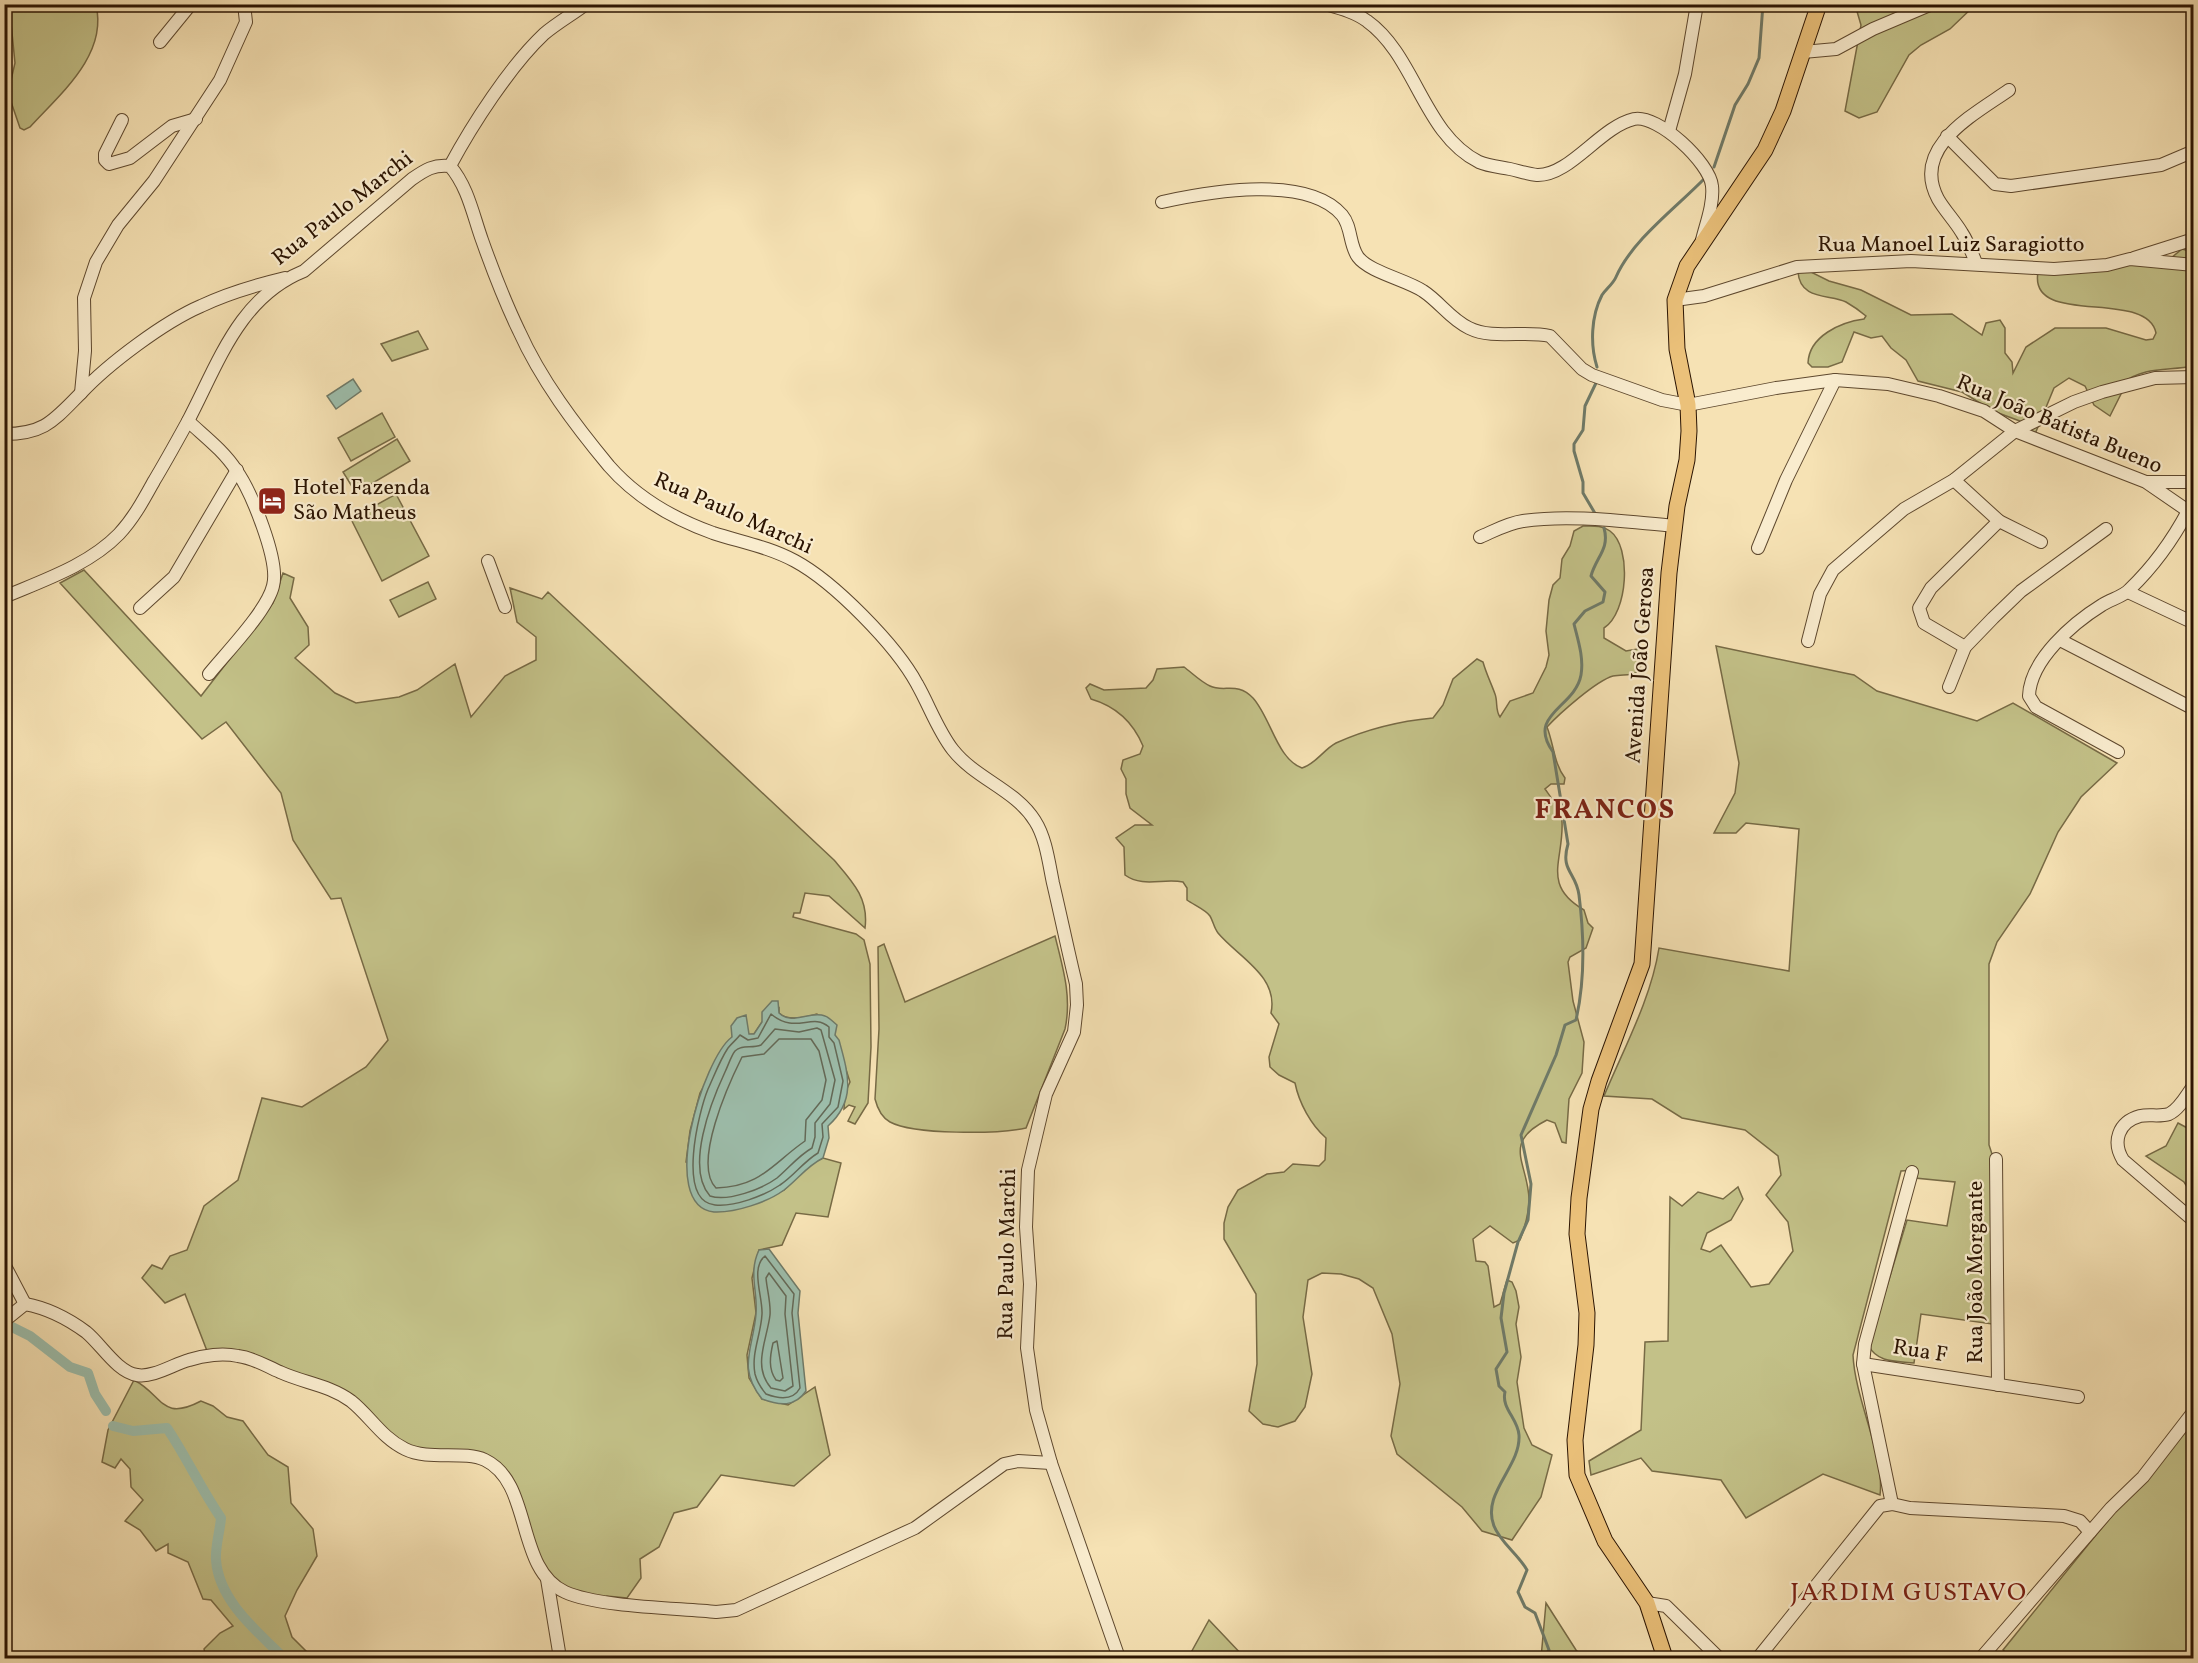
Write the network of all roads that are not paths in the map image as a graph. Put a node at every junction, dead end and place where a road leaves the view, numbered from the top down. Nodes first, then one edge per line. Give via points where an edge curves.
1 (191, 4) edge
2 (244, 4) edge
3 (586, 4) edge
4 (1324, 4) edge
5 (1697, 4) edge
6 (1819, 4) edge
7 (1932, 4) edge
8 (160, 42) dead end
9 (1803, 52) junction
10 (2009, 90) dead end
11 (122, 120) dead end
12 (196, 120) junction
13 (1669, 130) junction
14 (1947, 136) junction
15 (2193, 151) edge
16 (450, 166) junction
17 (1162, 202) dead end
18 (2193, 239) edge
19 (1700, 247) junction
20 (2130, 259) junction
21 (1976, 263) junction
22 (2193, 265) edge
23 (291, 276) junction
24 (1675, 300) junction
25 (2193, 377) edge
26 (1835, 380) junction
27 (81, 393) junction
28 (1688, 405) junction
29 (188, 421) junction
30 (2015, 431) junction
31 (4, 434) edge
32 (237, 471) junction
33 (1954, 480) junction
34 (2146, 482) junction
35 (2193, 482) edge
36 (2191, 513) edge
37 (1999, 521) junction
38 (1675, 525) junction
39 (2106, 529) dead end
40 (1480, 537) dead end
41 (2041, 542) dead end
42 (1758, 548) dead end
43 (488, 561) dead end
44 (2128, 592) junction
45 (4, 597) edge
46 (505, 607) dead end
47 (140, 608) dead end
48 (2193, 623) edge
49 (2060, 640) junction
50 (1808, 641) dead end
51 (1965, 647) junction
52 (209, 674) dead end
53 (1949, 687) dead end
54 (2193, 709) edge
55 (2118, 752) dead end
56 (2193, 1084) edge
57 (1996, 1159) dead end
58 (1912, 1172) dead end
59 (2193, 1221) edge
60 (4, 1264) edge
61 (25, 1304) junction
62 (4, 1322) edge
63 (1863, 1364) junction
64 (1998, 1385) junction
65 (2078, 1397) dead end
66 (2193, 1411) edge
67 (1051, 1463) junction
68 (1892, 1504) junction
69 (2090, 1532) junction
70 (547, 1579) junction
71 (1647, 1604) junction
72 (560, 1659) edge
73 (1119, 1659) edge
74 (1665, 1659) edge
75 (1719, 1659) edge
76 (1758, 1659) edge
77 (1981, 1659) edge

1 - 8 street
2 - 12 street via 246,22 236,47
3 - 16 street via 536,43 481,114
4 - 13 street via 1367,21 1387,41 1440,126 1461,151 1481,163 1536,175 1559,169 1602,135 1637,118 1653,120
5 - 13 street via 1685,74
6 - 9 main road, Avenida João Gerosa
7 - 9 street via 1836,49
9 - 19 main road, Avenida João Gerosa via 1765,150
10 - 14 street
11 - 12 street via 105,154 109,164 130,158 172,126
12 - 27 street via 118,225 96,262 84,298
13 - 19 street via 1700,163 1712,185
14 - 15 street via 1995,184 2011,186 2161,165
14 - 21 street via 1937,148 1933,180 1937,197 1963,234
16 - 23 street, Rua Paulo Marchi via 427,169 412,179 304,271
16 - 67 street, Rua Paulo Marchi via 463,184 489,259 537,365 585,438 623,482 655,506 688,522 798,562 836,592 861,615 915,681 952,750 1024,807 1036,822 1047,854 1076,984 1077,1005 1074,1032 1046,1094 1028,1170 1027,1348 1036,1410
17 - 28 street via 1250,189 1323,200 1344,217 1363,262 1424,291 1456,321 1480,332 1550,336 1592,375
18 - 20 street
19 - 24 main road, Avenida João Gerosa
20 - 21 street, Rua Manoel Luiz Saragiotto via 2107,265 2054,268
20 - 22 street, Rua Manoel Luiz Saragiotto
21 - 24 street, Rua Manoel Luiz Saragiotto via 1911,261 1797,267 1704,296
23 - 27 street via 198,306 152,336
23 - 29 street, Rua Paulo Marchi via 265,295 240,322
24 - 28 main road, Avenida João Gerosa via 1677,349
25 - 30 street via 2155,378 2102,392
26 - 28 street, Rua João Batista Bueno
26 - 30 street, Rua João Batista Bueno via 1888,384 1939,396 1984,411
26 - 42 street
27 - 31 street via 38,431
28 - 38 main road, Avenida João Gerosa via 1687,460
29 - 32 street
29 - 45 street, Rua Paulo Marchi via 139,508 118,535 59,574
30 - 33 street
30 - 34 street, Rua João Batista Bueno
32 - 47 street via 174,577
32 - 52 street via 259,520 275,574 265,603
33 - 37 street
33 - 50 street via 1904,509 1833,570 1820,594
34 - 35 street
34 - 36 street, Rua João Batista Bueno
36 - 44 street via 2161,557
37 - 41 street
37 - 51 street via 1931,588 1919,608 1924,623
38 - 40 street via 1522,521
38 - 71 main road, Avenida João Gerosa via 1642,964 1591,1109 1577,1234 1587,1313 1575,1440 1577,1475 1605,1541
39 - 51 street via 2020,591
43 - 46 street
44 - 48 street
44 - 49 street via 2102,605
49 - 54 street
49 - 55 street via 2034,673 2029,696 2036,707
51 - 53 street
56 - 59 street via 2169,1114 2131,1120 2116,1141 2122,1160
57 - 64 street, Rua João Morgante
58 - 63 street via 1865,1344
60 - 61 street
61 - 62 street
61 - 70 street via 43,1308 86,1333 130,1373 139,1376 216,1355 238,1356 336,1392 392,1442 407,1450 484,1459 508,1485 536,1561
63 - 64 street, Rua F
63 - 68 street
64 - 65 street, Rua F
66 - 69 street via 2143,1477
67 - 70 street via 1004,1464 915,1528 736,1610 716,1612 584,1599
67 - 73 street, Rua Paulo Marchi
68 - 69 street via 2064,1516 2080,1521
68 - 76 street via 1880,1506
69 - 77 street
70 - 72 street
71 - 74 main road, Avenida João Gerosa
71 - 75 street via 1666,1606

